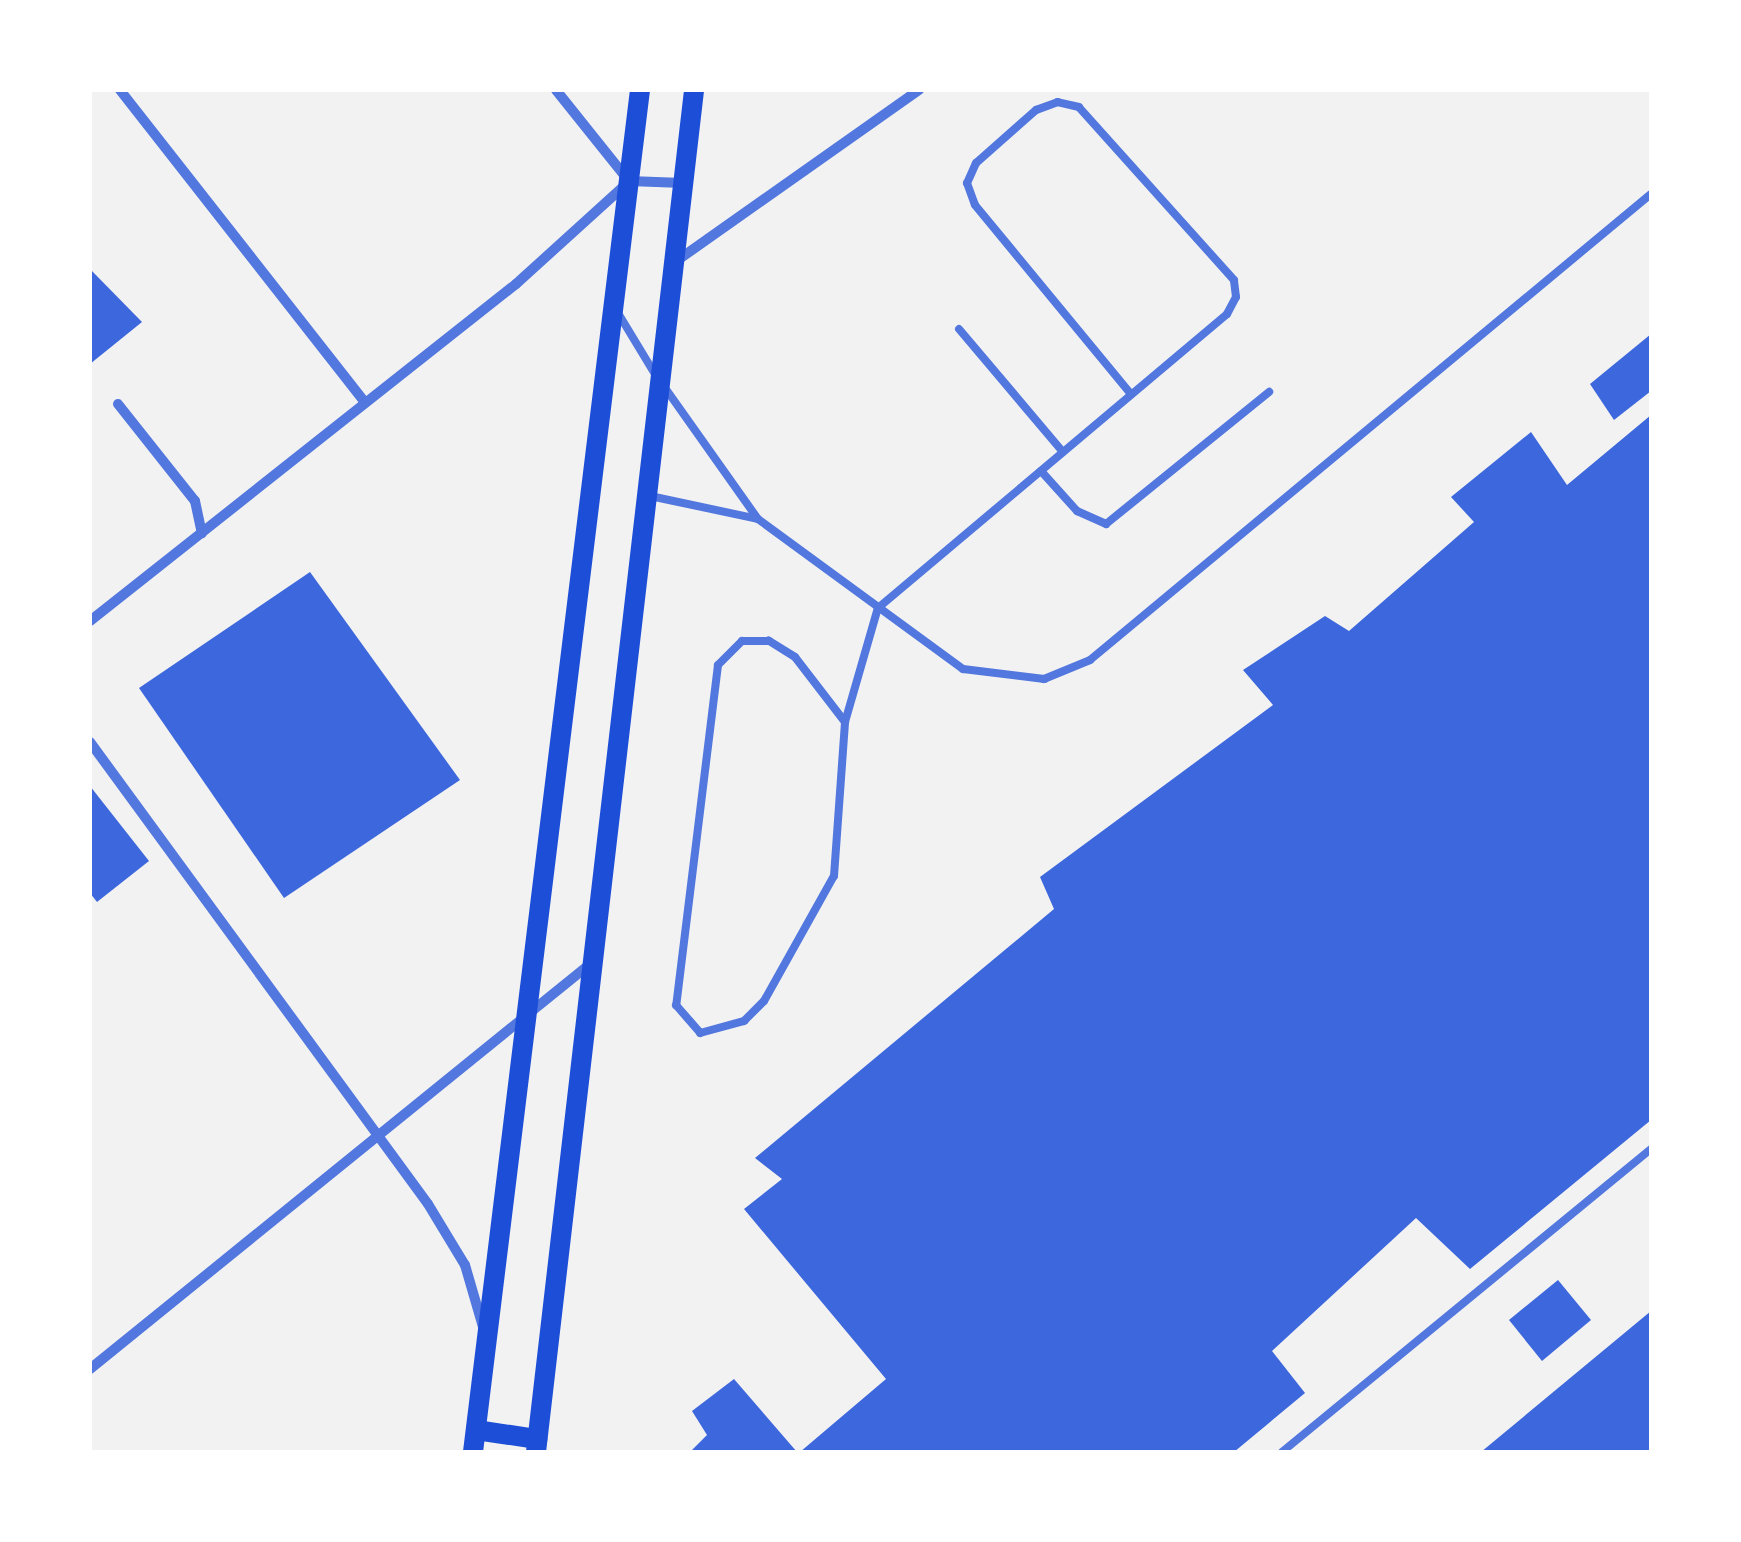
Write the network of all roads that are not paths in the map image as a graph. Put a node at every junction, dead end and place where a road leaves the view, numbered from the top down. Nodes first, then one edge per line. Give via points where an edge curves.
1 (120, 90) edge
2 (556, 90) edge
3 (640, 90) edge
4 (694, 90) edge
5 (920, 90) edge
6 (629, 181) junction
7 (682, 184) junction
8 (1651, 194) edge
9 (674, 263) junction
10 (618, 313) junction
11 (959, 329) dead end
12 (658, 378) junction
13 (1269, 392) dead end
14 (1131, 394) junction
15 (365, 403) junction
16 (118, 404) dead end
17 (1063, 452) junction
18 (1041, 471) junction
19 (644, 495) junction
20 (758, 518) junction
21 (202, 532) junction
22 (878, 608) junction
23 (90, 621) edge
24 (845, 722) junction
25 (90, 742) edge
26 (585, 968) junction
27 (525, 1012) junction
28 (383, 1138) junction
29 (1651, 1149) edge
30 (486, 1338) junction
31 (90, 1369) edge
32 (476, 1430) junction
33 (536, 1445) edge
34 (473, 1452) edge
35 (1282, 1452) edge

1 - 15 street
2 - 6 street
3 - 6 main road
4 - 7 main road
5 - 9 street
6 - 7 street
6 - 10 main road
6 - 15 street
7 - 9 main road
8 - 22 lane via 1090,660 1044,679 991,678
9 - 12 main road
10 - 12 lane
10 - 27 main road
11 - 17 lane
12 - 19 main road
12 - 20 lane
13 - 18 lane via 1106,524 1077,511
14 - 14 lane via 975,204 967,182 976,162 1036,110 1058,102 1079,107 1234,280 1227,314
14 - 17 lane
15 - 21 street
16 - 21 street via 195,501
17 - 18 lane
18 - 22 lane
19 - 20 lane
19 - 26 main road
20 - 22 lane
21 - 23 street
22 - 24 lane
24 - 24 lane via 838,843 824,899 764,1001 744,1021 700,1033 676,1005 718,664 742,640 769,641 795,658
25 - 28 street
26 - 27 street
26 - 33 main road
27 - 28 street
27 - 30 main road
28 - 30 street via 465,1265
28 - 31 street
29 - 35 lane
30 - 32 main road
32 - 33 main road
32 - 34 main road

